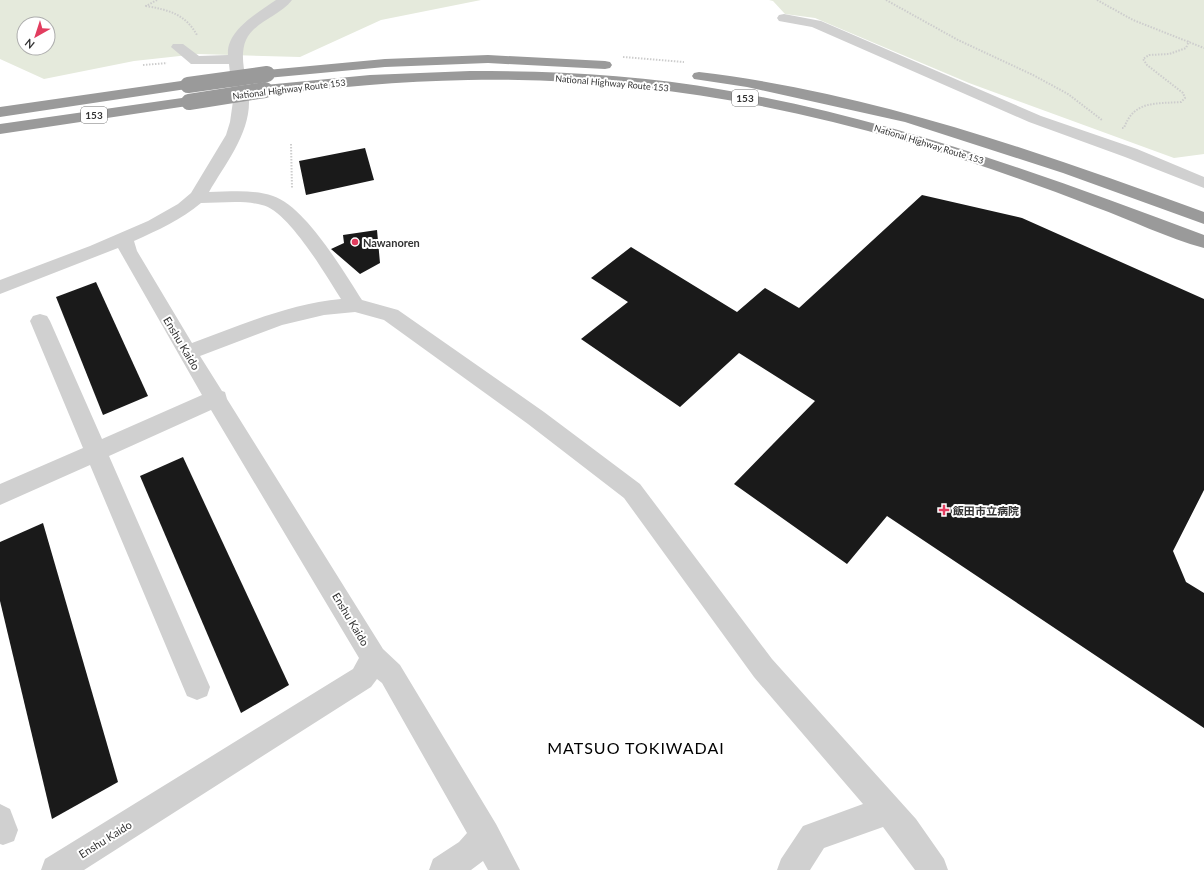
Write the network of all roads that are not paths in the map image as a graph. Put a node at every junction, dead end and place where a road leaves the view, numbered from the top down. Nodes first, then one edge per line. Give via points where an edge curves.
1 (285, 0) edge
2 (784, 18) dead end
3 (178, 47) dead end
4 (235, 59) junction
5 (0, 112) edge
6 (0, 129) edge
7 (1204, 183) edge
8 (197, 197) junction
9 (1204, 218) edge
10 (1204, 242) edge
11 (126, 245) junction
12 (0, 287) edge
13 (355, 305) junction
14 (40, 321) dead end
15 (187, 353) junction
16 (217, 398) junction
17 (95, 452) junction
18 (0, 496) edge
19 (374, 658) junction
20 (197, 687) dead end
21 (888, 810) junction
22 (485, 834) junction
23 (73, 865) edge
24 (444, 870) edge
25 (506, 870) edge
26 (792, 870) edge
27 (933, 870) edge

1 - 4 street via 254,22 240,37
2 - 7 street via 816,24 1035,119 1131,153
3 - 4 street via 196,61
4 - 8 street via 241,101 238,122 234,135
5 - 9 highway, National Highway Route 153 / 153, bridge via 267,74 385,63 488,59 614,66 747,82 910,118 1069,169
6 - 10 highway, National Highway Route 153 / 153, bridge via 265,90 385,79 481,76 602,80 723,94 851,121 944,147 1031,176
8 - 11 street
8 - 13 street via 268,200 283,207 321,254
11 - 12 street
11 - 15 street, Enshu Kaido
13 - 15 street via 324,308 278,319
13 - 21 street via 391,315 536,418 632,491 763,668
14 - 17 street
15 - 16 street, Enshu Kaido
16 - 17 street
16 - 19 street, Enshu Kaido
17 - 18 street
17 - 20 street
19 - 22 street via 391,674
19 - 23 street, Enshu Kaido via 362,678
21 - 26 street via 814,837
21 - 27 street
22 - 24 street via 470,853
22 - 25 street

